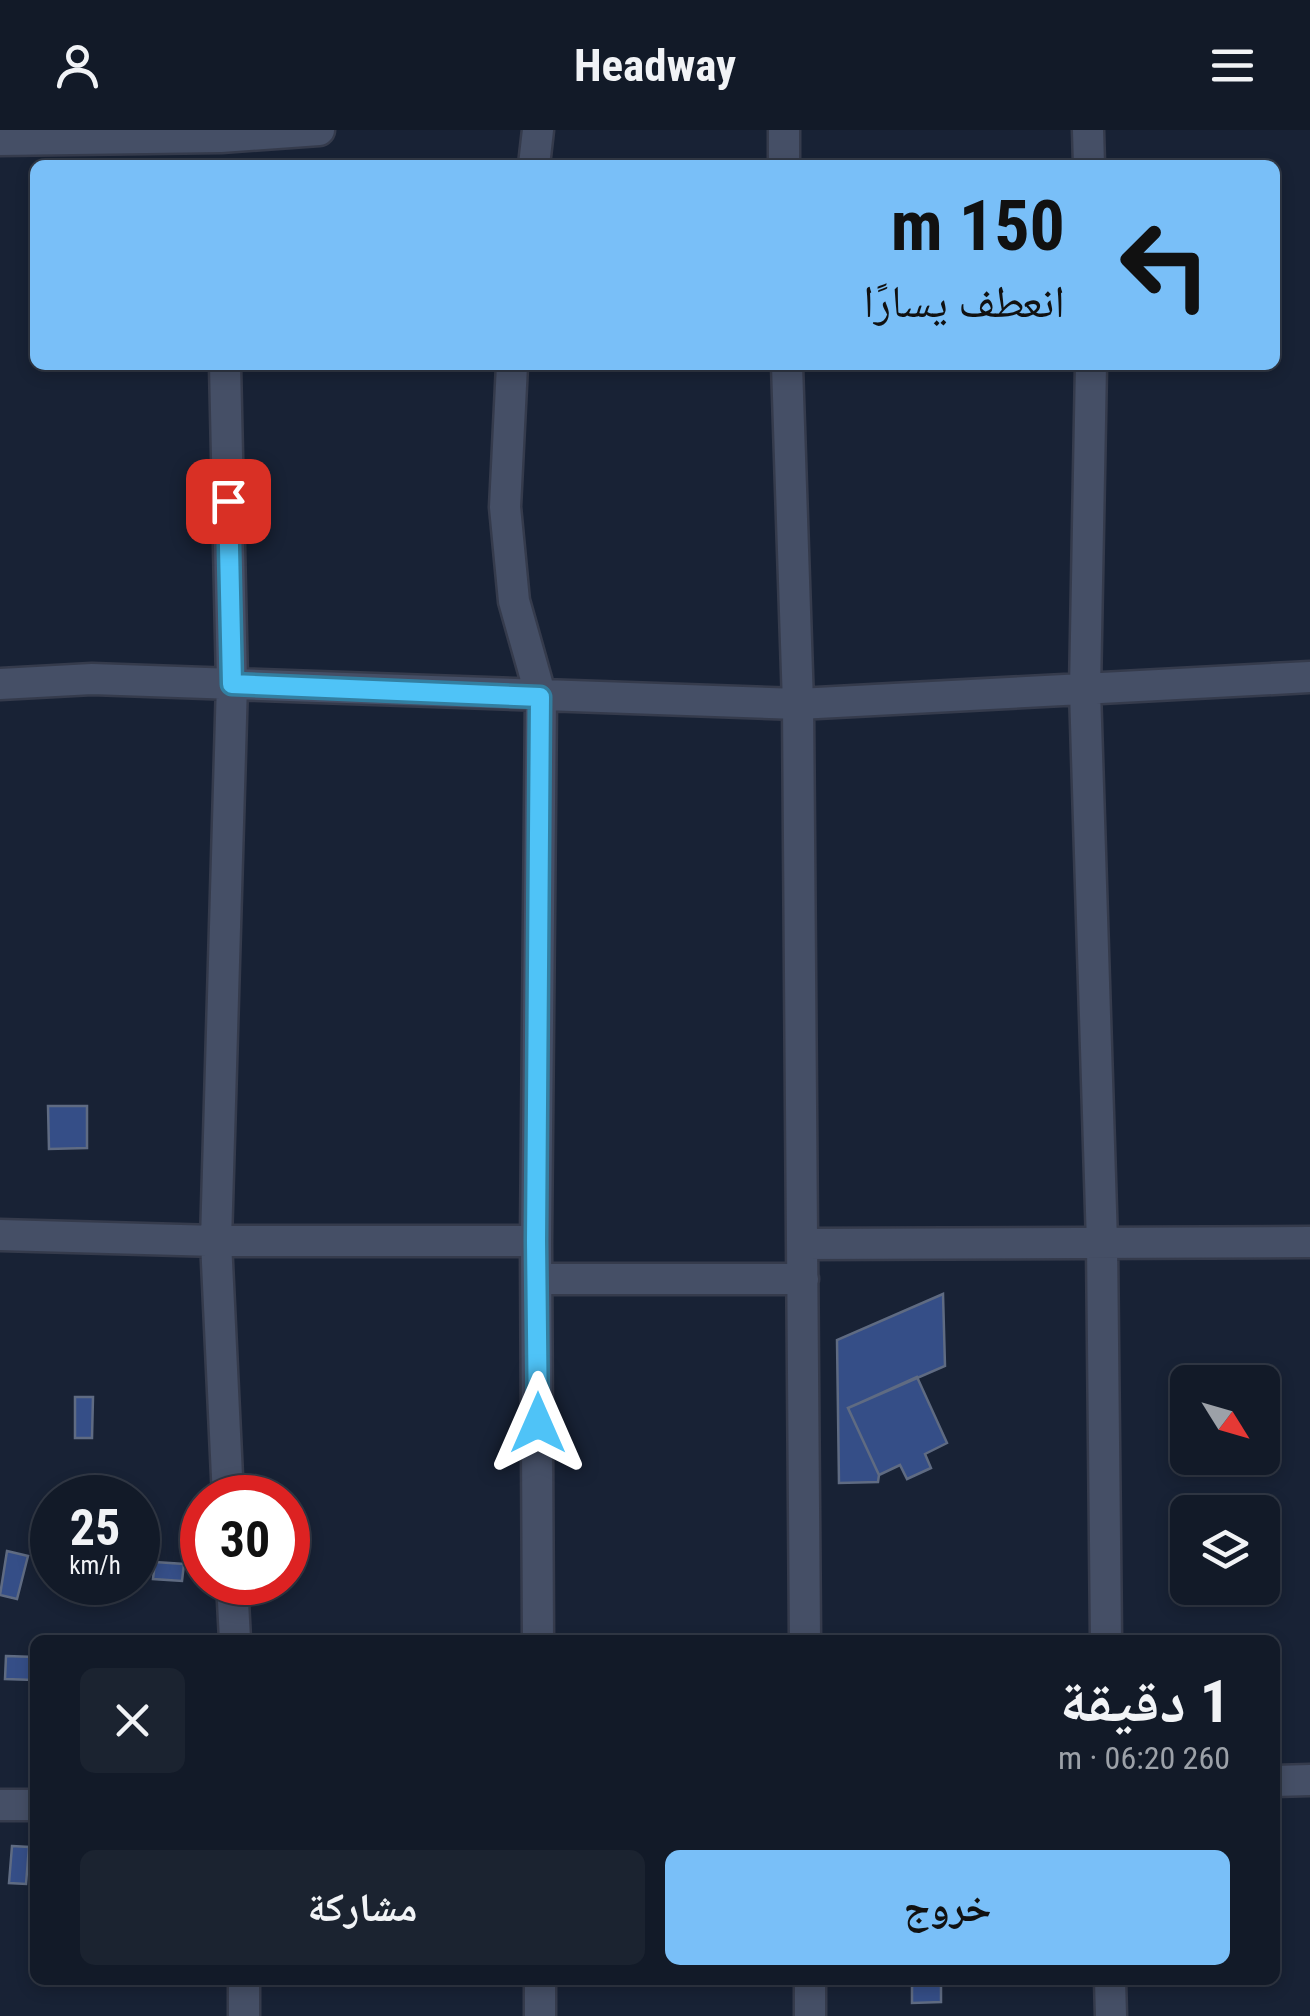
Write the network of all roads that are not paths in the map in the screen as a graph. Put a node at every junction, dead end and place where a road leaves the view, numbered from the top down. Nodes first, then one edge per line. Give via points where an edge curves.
1 (319, 130) edge
2 (538, 130) edge
3 (784, 130) edge
4 (1088, 130) edge
5 (0, 140) edge
6 (221, 144) edge
7 (535, 160) edge
8 (784, 160) edge
9 (1089, 160) edge
10 (225, 370) edge
11 (512, 370) edge
12 (787, 370) edge
13 (1091, 370) edge
14 (1310, 678) edge
15 (0, 684) edge
16 (232, 684) junction
17 (1085, 690) junction
18 (540, 697) junction
19 (798, 704) junction
20 (0, 1235) edge
21 (536, 1241) junction
22 (216, 1242) junction
23 (1102, 1242) junction
24 (1310, 1242) edge
25 (803, 1244) junction
26 (803, 1278) junction
27 (538, 1279) junction
28 (227, 1475) edge
29 (233, 1605) edge
30 (235, 1635) edge
31 (538, 1635) edge
32 (805, 1635) edge
33 (1106, 1635) edge
34 (1280, 1780) edge
35 (1310, 1780) edge
36 (0, 1804) edge
37 (30, 1804) edge
38 (244, 1985) edge
39 (540, 1985) edge
40 (810, 1985) edge
41 (1110, 1985) edge
42 (244, 2016) edge
43 (540, 2016) edge
44 (810, 2016) edge
45 (1110, 2016) edge

1 - 6 street
2 - 7 street
3 - 8 street
4 - 9 street
5 - 6 street
10 - 16 street
11 - 18 street via 505,508 514,600
12 - 19 street
13 - 17 street
14 - 17 street
15 - 16 street
16 - 18 street
16 - 22 street
17 - 19 street
17 - 23 street
18 - 19 street
18 - 21 street
19 - 25 street
20 - 22 street
21 - 22 street
21 - 27 street
22 - 28 street
23 - 24 street
23 - 25 street
23 - 33 street
25 - 26 street
26 - 27 street
26 - 32 street
27 - 31 street
29 - 30 street
34 - 35 street
36 - 37 street
38 - 42 street
39 - 43 street
40 - 44 street
41 - 45 street

